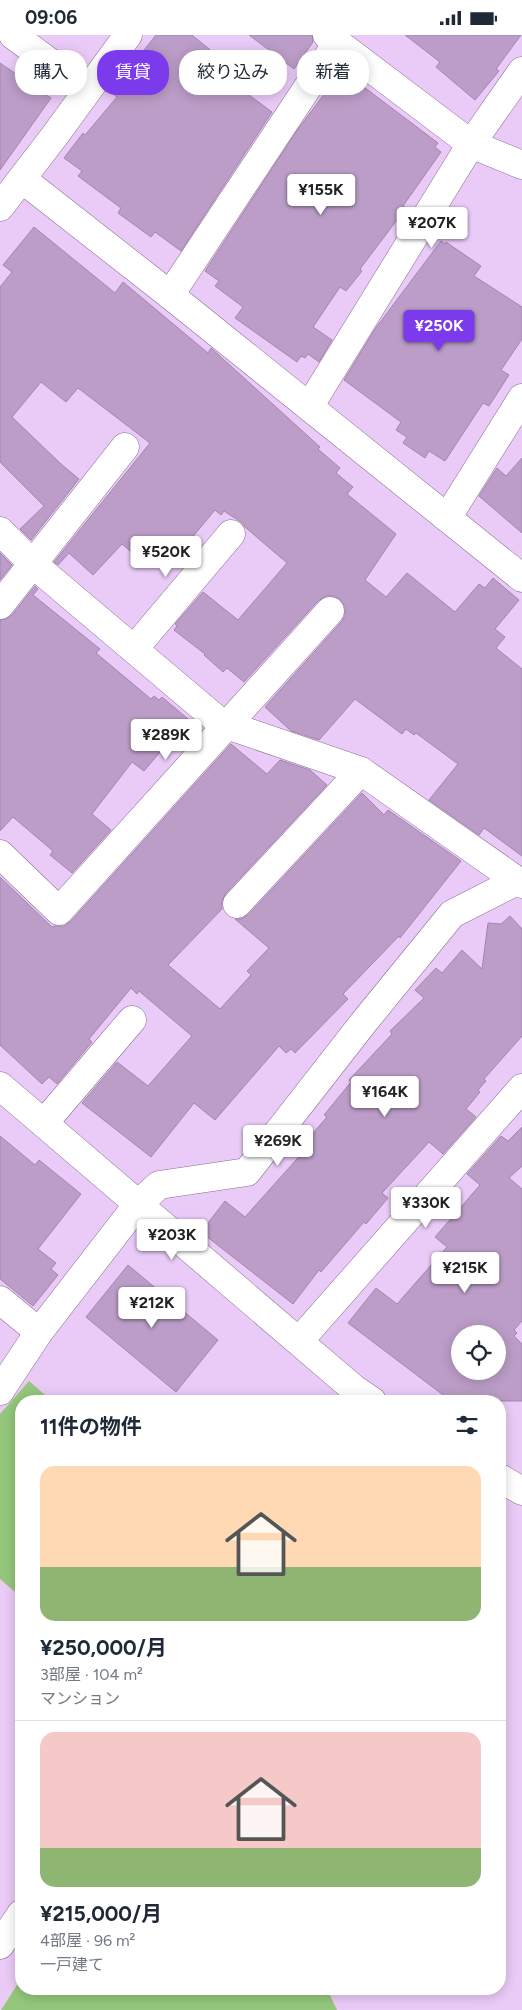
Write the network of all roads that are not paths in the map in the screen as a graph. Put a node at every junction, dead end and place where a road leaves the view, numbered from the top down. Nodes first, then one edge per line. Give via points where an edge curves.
1 (13, 35) edge
2 (128, 35) edge
3 (332, 39) edge
4 (33, 50) edge
5 (522, 71) edge
6 (87, 90) edge
7 (83, 95) edge
8 (472, 144) junction
9 (522, 165) edge
10 (22, 179) junction
11 (0, 207) edge
12 (170, 295) junction
13 (522, 398) edge
14 (309, 407) junction
15 (126, 447) dead end
16 (447, 518) junction
17 (0, 531) edge
18 (231, 534) dead end
19 (33, 564) junction
20 (522, 579) edge
21 (0, 605) edge
22 (330, 611) dead end
23 (134, 649) junction
24 (228, 725) junction
25 (361, 771) junction
26 (0, 854) edge
27 (520, 883) edge
28 (237, 904) dead end
29 (132, 1020) dead end
30 (0, 1085) edge
31 (522, 1088) edge
32 (44, 1123) junction
33 (138, 1204) junction
34 (0, 1301) edge
35 (39, 1332) junction
36 (299, 1341) junction
37 (0, 1391) edge
38 (363, 1395) edge
39 (506, 1482) edge
40 (522, 1491) edge
41 (15, 1924) edge
42 (0, 1945) edge

1 - 4 street
2 - 6 street
3 - 8 street
3 - 12 street
5 - 8 street
7 - 10 street
8 - 9 street
8 - 14 street
10 - 11 street
10 - 12 street
12 - 14 street
13 - 16 street
14 - 16 street
15 - 19 street
16 - 20 street
17 - 19 street
18 - 23 street
19 - 21 street
19 - 23 street
22 - 24 street
23 - 24 street via 221,723
24 - 25 street
24 - 26 street via 59,911
25 - 27 street
25 - 28 street
27 - 33 street via 452,914 248,1172 159,1185
29 - 32 street
30 - 32 street
31 - 36 street
32 - 33 street
33 - 35 street
33 - 36 street
34 - 35 street
35 - 37 street
36 - 38 street
39 - 40 street
41 - 42 street

